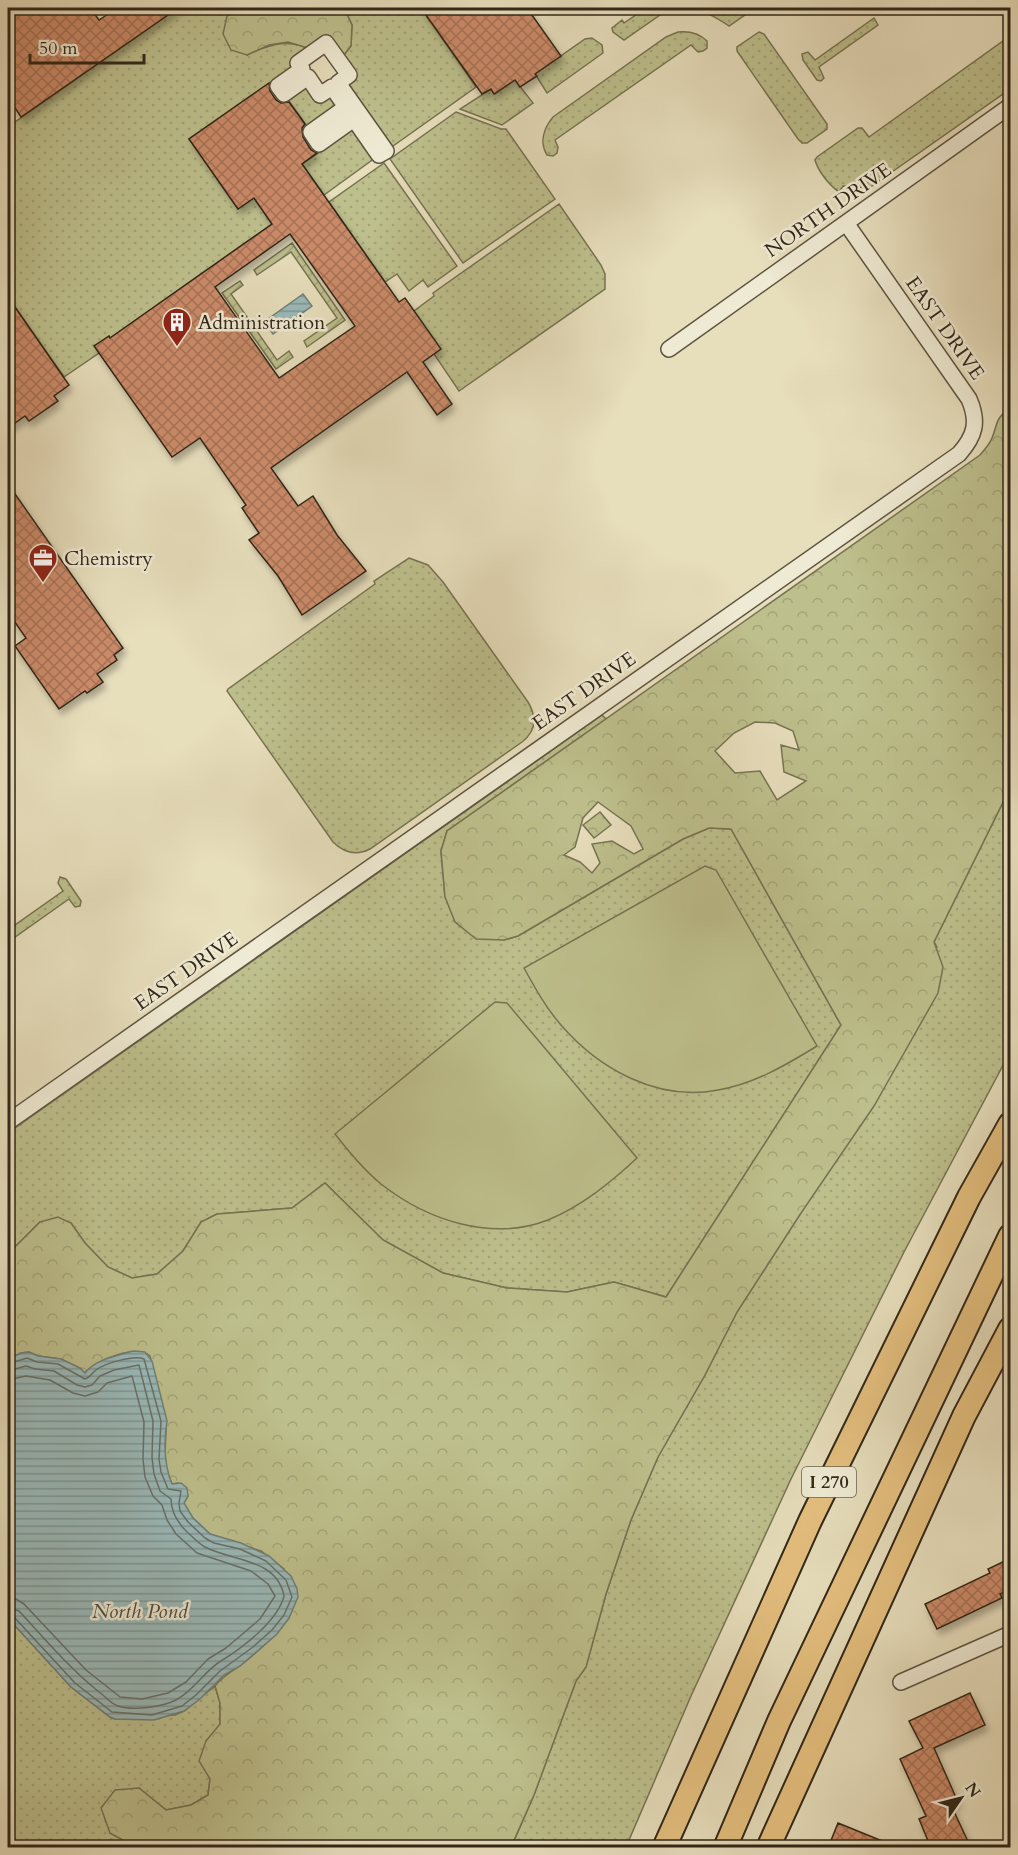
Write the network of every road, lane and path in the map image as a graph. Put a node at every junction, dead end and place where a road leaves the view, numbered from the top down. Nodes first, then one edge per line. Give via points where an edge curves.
1 (326, 43) joint
2 (1011, 106) edge
3 (846, 223) junction
4 (669, 349) dead end
5 (8, 1122) edge
6 (1011, 1124) edge
7 (1011, 1236) edge
8 (1011, 1329) edge
9 (1011, 1634) edge
10 (901, 1682) dead end
11 (664, 1848) edge
12 (725, 1848) edge
13 (768, 1848) edge

1 - 1 street via 298,63 302,69 278,86 284,94 308,77 320,95 332,87 346,107 310,132 319,144 354,119 380,156 386,151 338,82 349,75
2 - 3 street, NORTH DRIVE
3 - 4 street, NORTH DRIVE
3 - 5 street, EAST DRIVE via 969,399 975,427 959,454
6 - 11 highway, I 270 via 969,1197 810,1521
7 - 12 highway, I 270 via 779,1721
8 - 13 highway via 964,1416
9 - 10 street

